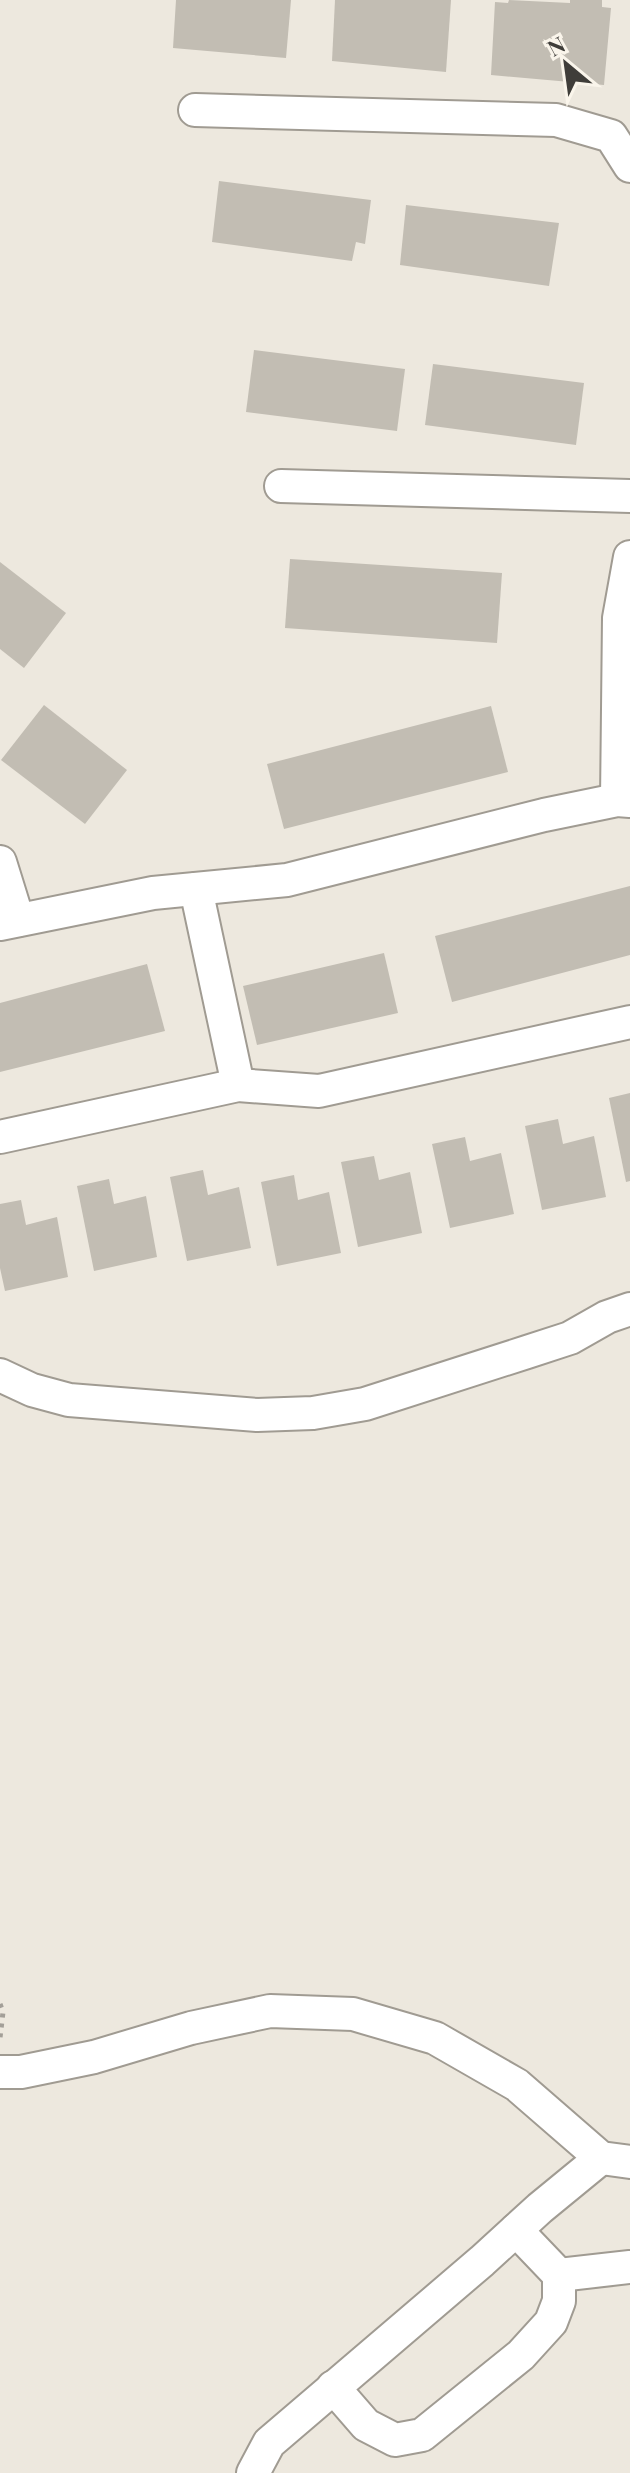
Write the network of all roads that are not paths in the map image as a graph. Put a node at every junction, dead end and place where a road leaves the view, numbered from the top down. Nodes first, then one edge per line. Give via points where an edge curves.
1 (195, 110) dead end
2 (630, 166) edge
3 (281, 486) dead end
4 (630, 496) edge
5 (630, 557) edge
6 (623, 800) edge
7 (0, 862) edge
8 (196, 889) junction
9 (9, 922) edge
10 (630, 1022) edge
11 (238, 1085) junction
12 (0, 1137) edge
13 (630, 1309) edge
14 (0, 1375) edge
15 (0, 2072) edge
16 (616, 2160) edge
17 (516, 2230) junction
18 (630, 2267) edge
19 (559, 2275) junction
20 (333, 2387) junction
21 (253, 2473) edge

1 - 2 street via 556,120 611,136
3 - 4 street
5 - 6 street via 619,618
6 - 8 street via 287,880
7 - 9 street
8 - 9 street
8 - 11 street
10 - 11 street via 319,1091
11 - 12 street
13 - 14 street via 570,1338 365,1404 313,1413 257,1415 69,1400
15 - 16 street via 94,2057 270,2011 353,2014 435,2038 517,2085
16 - 17 street
17 - 19 street
17 - 20 street
18 - 19 street
19 - 20 street via 559,2301 551,2322 521,2355 422,2435 395,2440 366,2425
20 - 21 street via 269,2443

